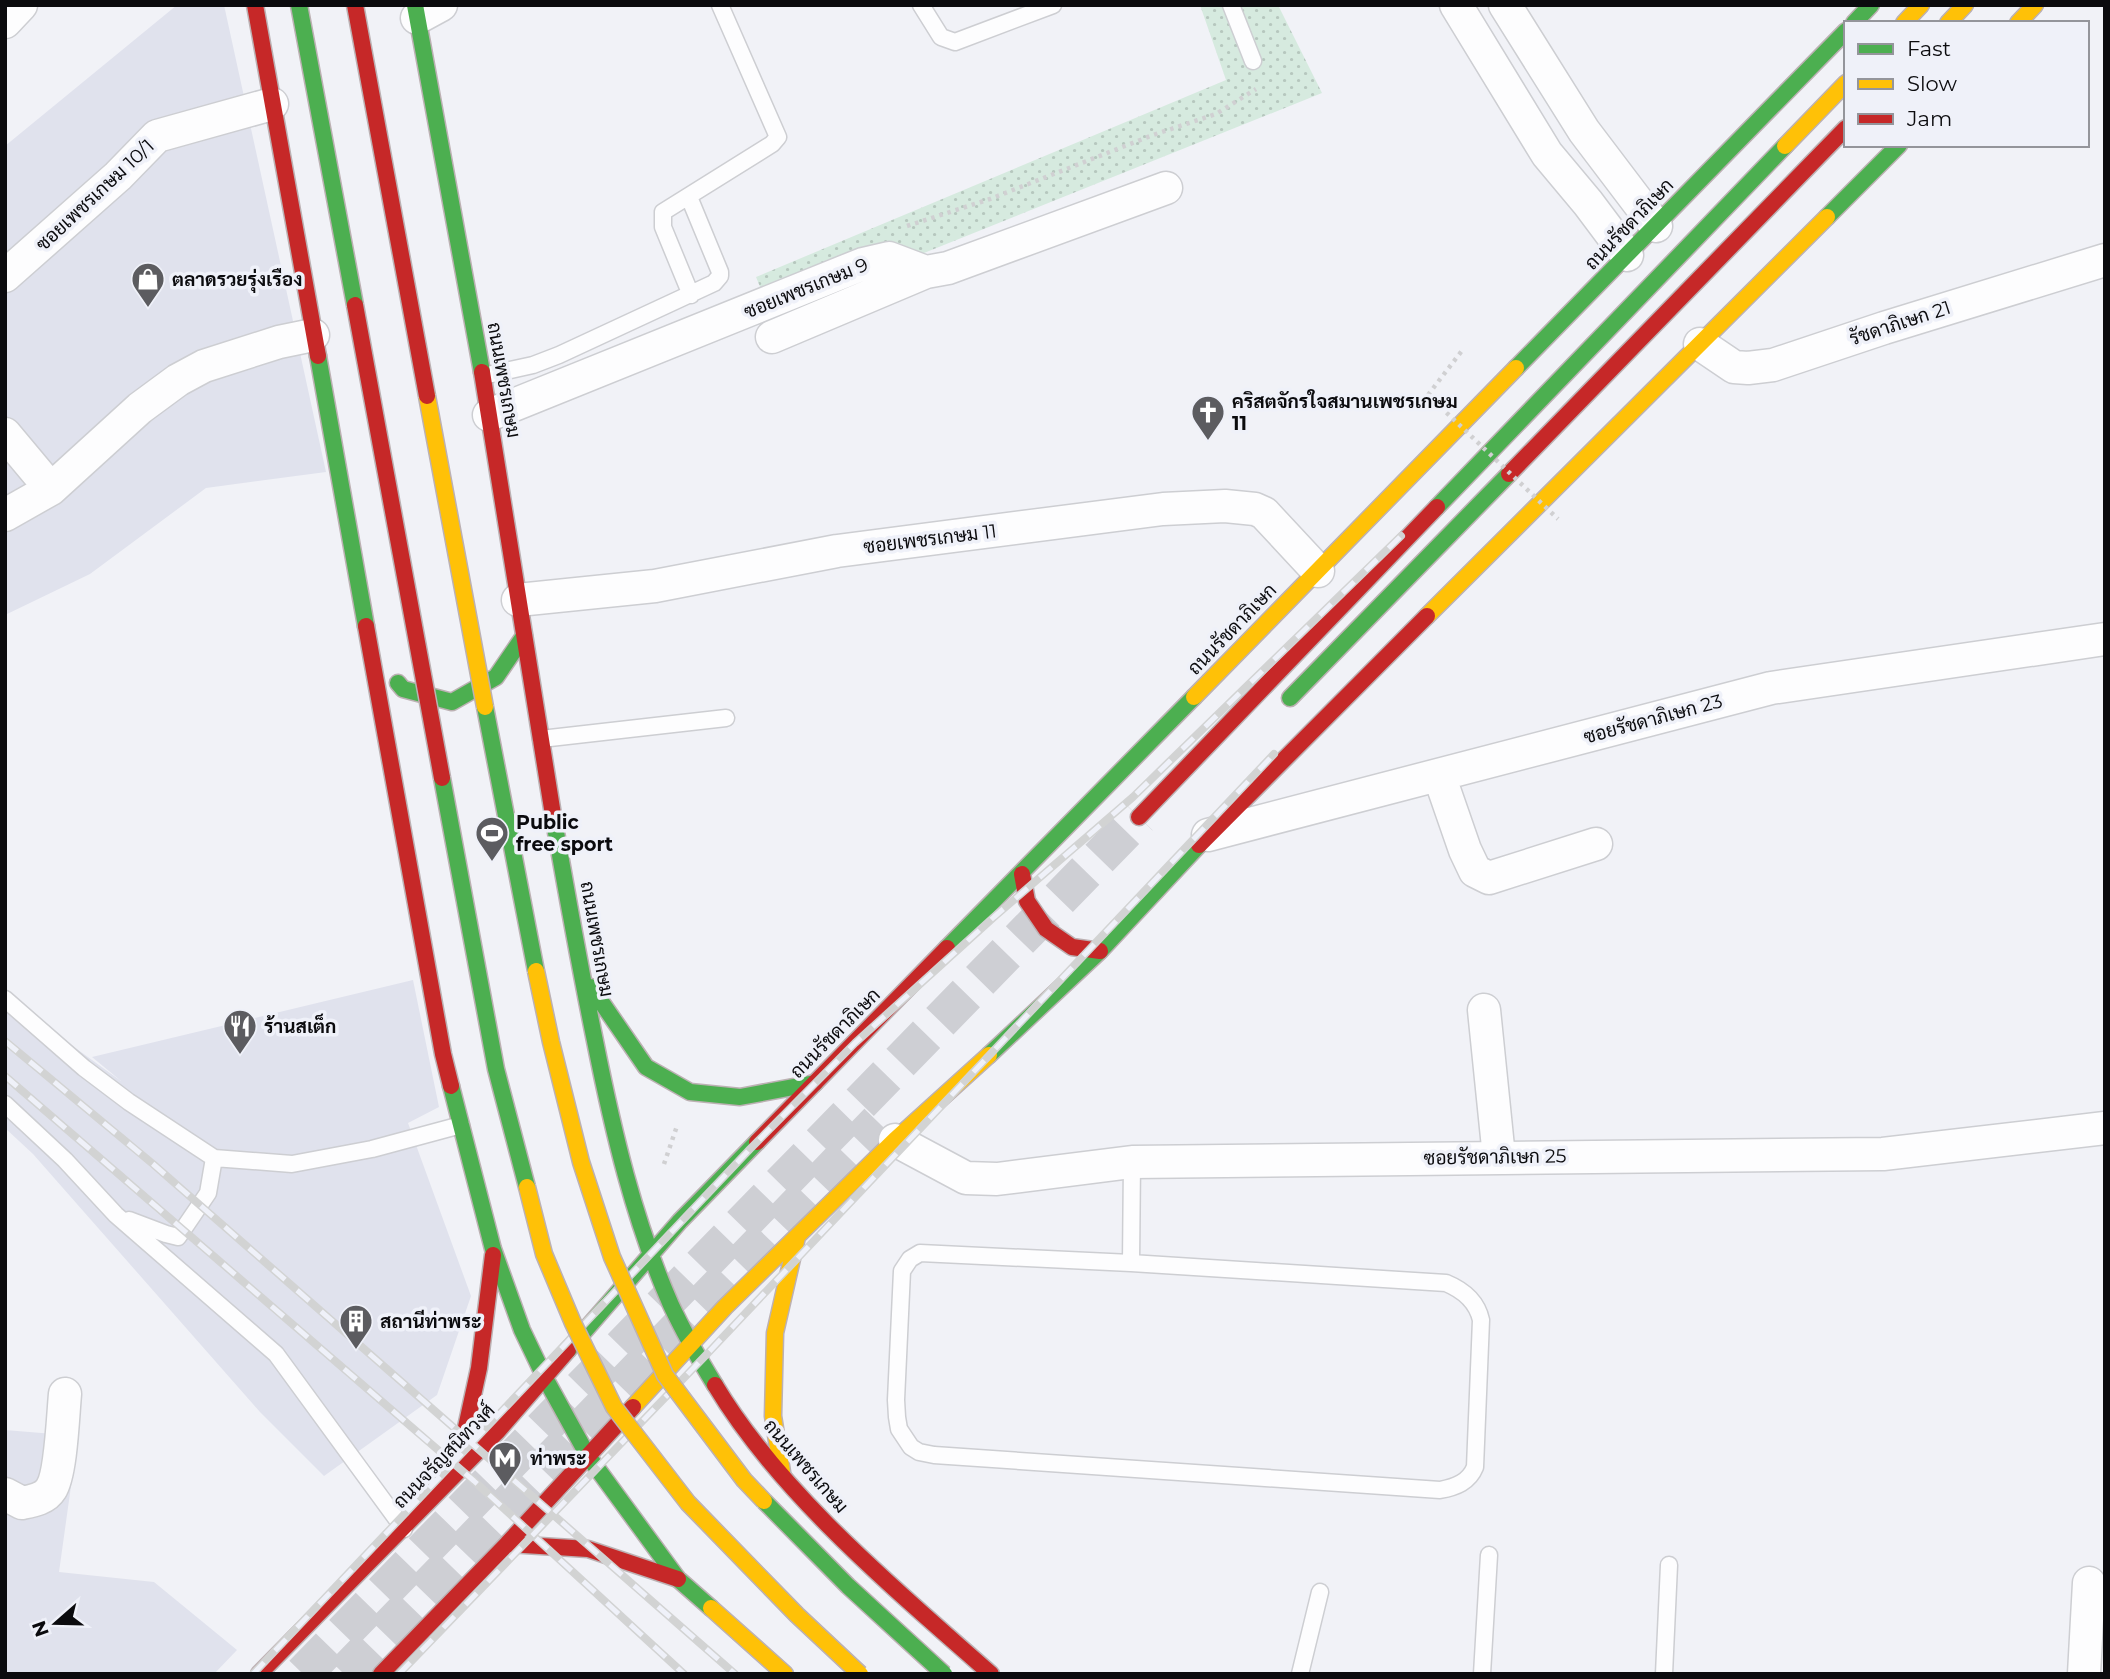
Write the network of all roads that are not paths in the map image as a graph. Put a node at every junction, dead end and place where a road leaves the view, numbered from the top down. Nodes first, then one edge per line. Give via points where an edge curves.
1 (21, 5) edge
2 (255, 5) edge
3 (299, 5) edge
4 (355, 5) edge
5 (720, 5) edge
6 (921, 5) edge
7 (1053, 5) edge
8 (1231, 5) edge
9 (1456, 5) edge
10 (1505, 5) edge
11 (1921, 5) edge
12 (1965, 5) edge
13 (2035, 5) edge
14 (424, 9) edge
15 (1906, 21) edge
16 (1950, 21) edge
17 (2020, 21) edge
18 (5, 22) edge
19 (1844, 29) edge
20 (1253, 61) road end
21 (1844, 85) edge
22 (272, 104) junction
23 (1844, 130) edge
24 (1897, 147) edge
25 (1166, 188) dead end
26 (689, 197) junction
27 (1656, 226) junction
28 (1627, 255) junction
29 (2105, 260) edge
30 (926, 272) junction
31 (5, 276) edge
32 (691, 295) junction
33 (313, 335) junction
34 (772, 337) dead end
35 (1700, 344) junction
36 (482, 376) junction
37 (489, 415) junction
38 (5, 433) edge
39 (51, 489) junction
40 (5, 514) edge
41 (1318, 571) junction
42 (518, 600) junction
43 (524, 636) junction
44 (2105, 639) edge
45 (372, 659) junction
46 (1283, 705) dead end
47 (726, 718) dead end
48 (541, 739) junction
49 (1438, 775) junction
50 (1139, 817) tunnel mouth
51 (1208, 835) junction
52 (1596, 844) dead end
53 (1021, 874) junction
54 (1100, 951) junction
55 (581, 973) junction
56 (5, 999) edge
57 (1484, 1010) dead end
58 (815, 1083) junction
59 (5, 1104) edge
60 (461, 1125) junction
61 (2105, 1128) edge
62 (895, 1140) junction
63 (1499, 1157) junction
64 (215, 1158) junction
65 (1132, 1162) junction
66 (116, 1215) junction
67 (797, 1237) junction
68 (494, 1249) junction
69 (649, 1257) junction
70 (1131, 1263) junction
71 (691, 1344) junction
72 (545, 1378) junction
73 (65, 1394) dead end
74 (588, 1457) junction
75 (456, 1473) junction
76 (782, 1474) junction
77 (5, 1494) edge
78 (404, 1529) junction
79 (507, 1544) junction
80 (1489, 1555) dead end
81 (1669, 1565) dead end
82 (678, 1579) junction
83 (2089, 1583) dead end
84 (1320, 1592) dead end
85 (260, 1674) edge
86 (381, 1674) edge
87 (785, 1674) edge
88 (860, 1674) edge
89 (944, 1674) edge
90 (991, 1674) edge
91 (1300, 1674) edge
92 (1482, 1674) edge
93 (1664, 1674) edge
94 (2084, 1674) edge

1 - 18 street
2 - 22 main road
3 - 88 main road, bridge via 496,1069 544,1254 614,1407 688,1503
4 - 89 main road, bridge via 512,855 551,1042 581,1162 612,1256 666,1375 744,1479 848,1586
5 - 26 lane via 778,137
6 - 7 lane via 941,37 955,42
8 - 20 lane
9 - 28 street via 1547,154
10 - 27 street via 1584,131
11 - 15 main road
12 - 16 main road
13 - 17 main road
14 - 36 main road, ถนนเพชรเกษม
19 - 27 main road, ถนนรัชดาภิเษก
21 - 50 main road
22 - 31 street, ซอยเพชรเกษม 10/1 via 157,136 118,177
22 - 33 main road
23 - 46 main road
24 - 35 main road
25 - 30 street
26 - 32 lane via 665,210 662,221
26 - 32 lane via 720,272 714,284
27 - 28 main road, ถนนรัชดาภิเษก
28 - 41 main road, ถนนรัชดาภิเษก
29 - 35 street, รัชดาภิเษก 21 via 1773,365 1734,367
30 - 34 street
30 - 37 street, ซอยเพชรเกษม 9 via 890,258 863,264
32 - 36 lane via 559,355
33 - 39 street via 204,366 178,380 140,408
33 - 45 main road
35 - 51 main road
36 - 37 main road, ถนนเพชรเกษม
37 - 42 main road, ถนนเพชรเกษม
38 - 39 street
39 - 40 street
41 - 42 street, ซอยเพชรเกษม 11 via 1264,513 1225,506 1163,509 836,551 655,586
41 - 53 main road, ถนนรัชดาภิเษก
42 - 43 main road, ถนนเพชรเกษม
43 - 45 main road via 496,677 452,702 403,689
43 - 48 main road, ถนนเพชรเกษม
44 - 49 street, ซอยรัชดาภิเษก 23 via 1771,688
45 - 60 main road via 443,1054
47 - 48 lane
48 - 55 main road, ถนนเพชรเกษม
49 - 51 street, ซอยรัชดาภิเษก 23
49 - 52 street via 1475,871 1489,878
51 - 54 main road
53 - 54 main road via 1027,901 1046,929 1072,947
53 - 58 main road, ถนนรัชดาภิเษก
54 - 62 main road
55 - 58 main road via 646,1067 690,1092 740,1097
55 - 69 main road, ถนนเพชรเกษม via 608,1112
56 - 64 lane via 129,1102
57 - 63 street
58 - 69 main road, ถนนรัชดาภิเษก
59 - 66 lane
60 - 64 lane via 292,1164
60 - 68 main road
61 - 63 street, ซอยรัชดาภิเษก 25 via 1883,1154
62 - 65 street, ซอยรัชดาภิเษก 25 via 966,1178 997,1179
62 - 67 main road
63 - 65 street, ซอยรัชดาภิเษก 25
64 - 66 lane via 208,1193 178,1237
65 - 70 lane
66 - 78 lane via 276,1354
67 - 71 main road
67 - 76 main road via 775,1333 773,1416
68 - 72 main road
68 - 75 main road via 479,1368
69 - 71 main road, ถนนเพชรเกษม
69 - 72 main road, ถนนจรัญสนิทวงศ์
70 - 70 lane via 1446,1283 1461,1290 1481,1320 1472,1474 1462,1483 1440,1490 934,1455 919,1452 904,1440 896,1388 902,1271 910,1259 924,1252
71 - 74 main road
71 - 76 main road, ถนนเพชรเกษม via 721,1395
72 - 74 main road
72 - 75 main road, ถนนจรัญสนิทวงศ์
73 - 77 street via 51,1489 40,1499 22,1503
74 - 79 main road
74 - 82 main road
75 - 78 main road, ถนนจรัญสนิทวงศ์
76 - 90 main road, ถนนเพชรเกษม via 877,1574
78 - 85 main road, ถนนจรัญสนิทวงศ์
79 - 82 main road via 588,1549
79 - 86 main road
80 - 92 lane
81 - 93 lane
82 - 87 main road
83 - 94 street
84 - 91 lane

